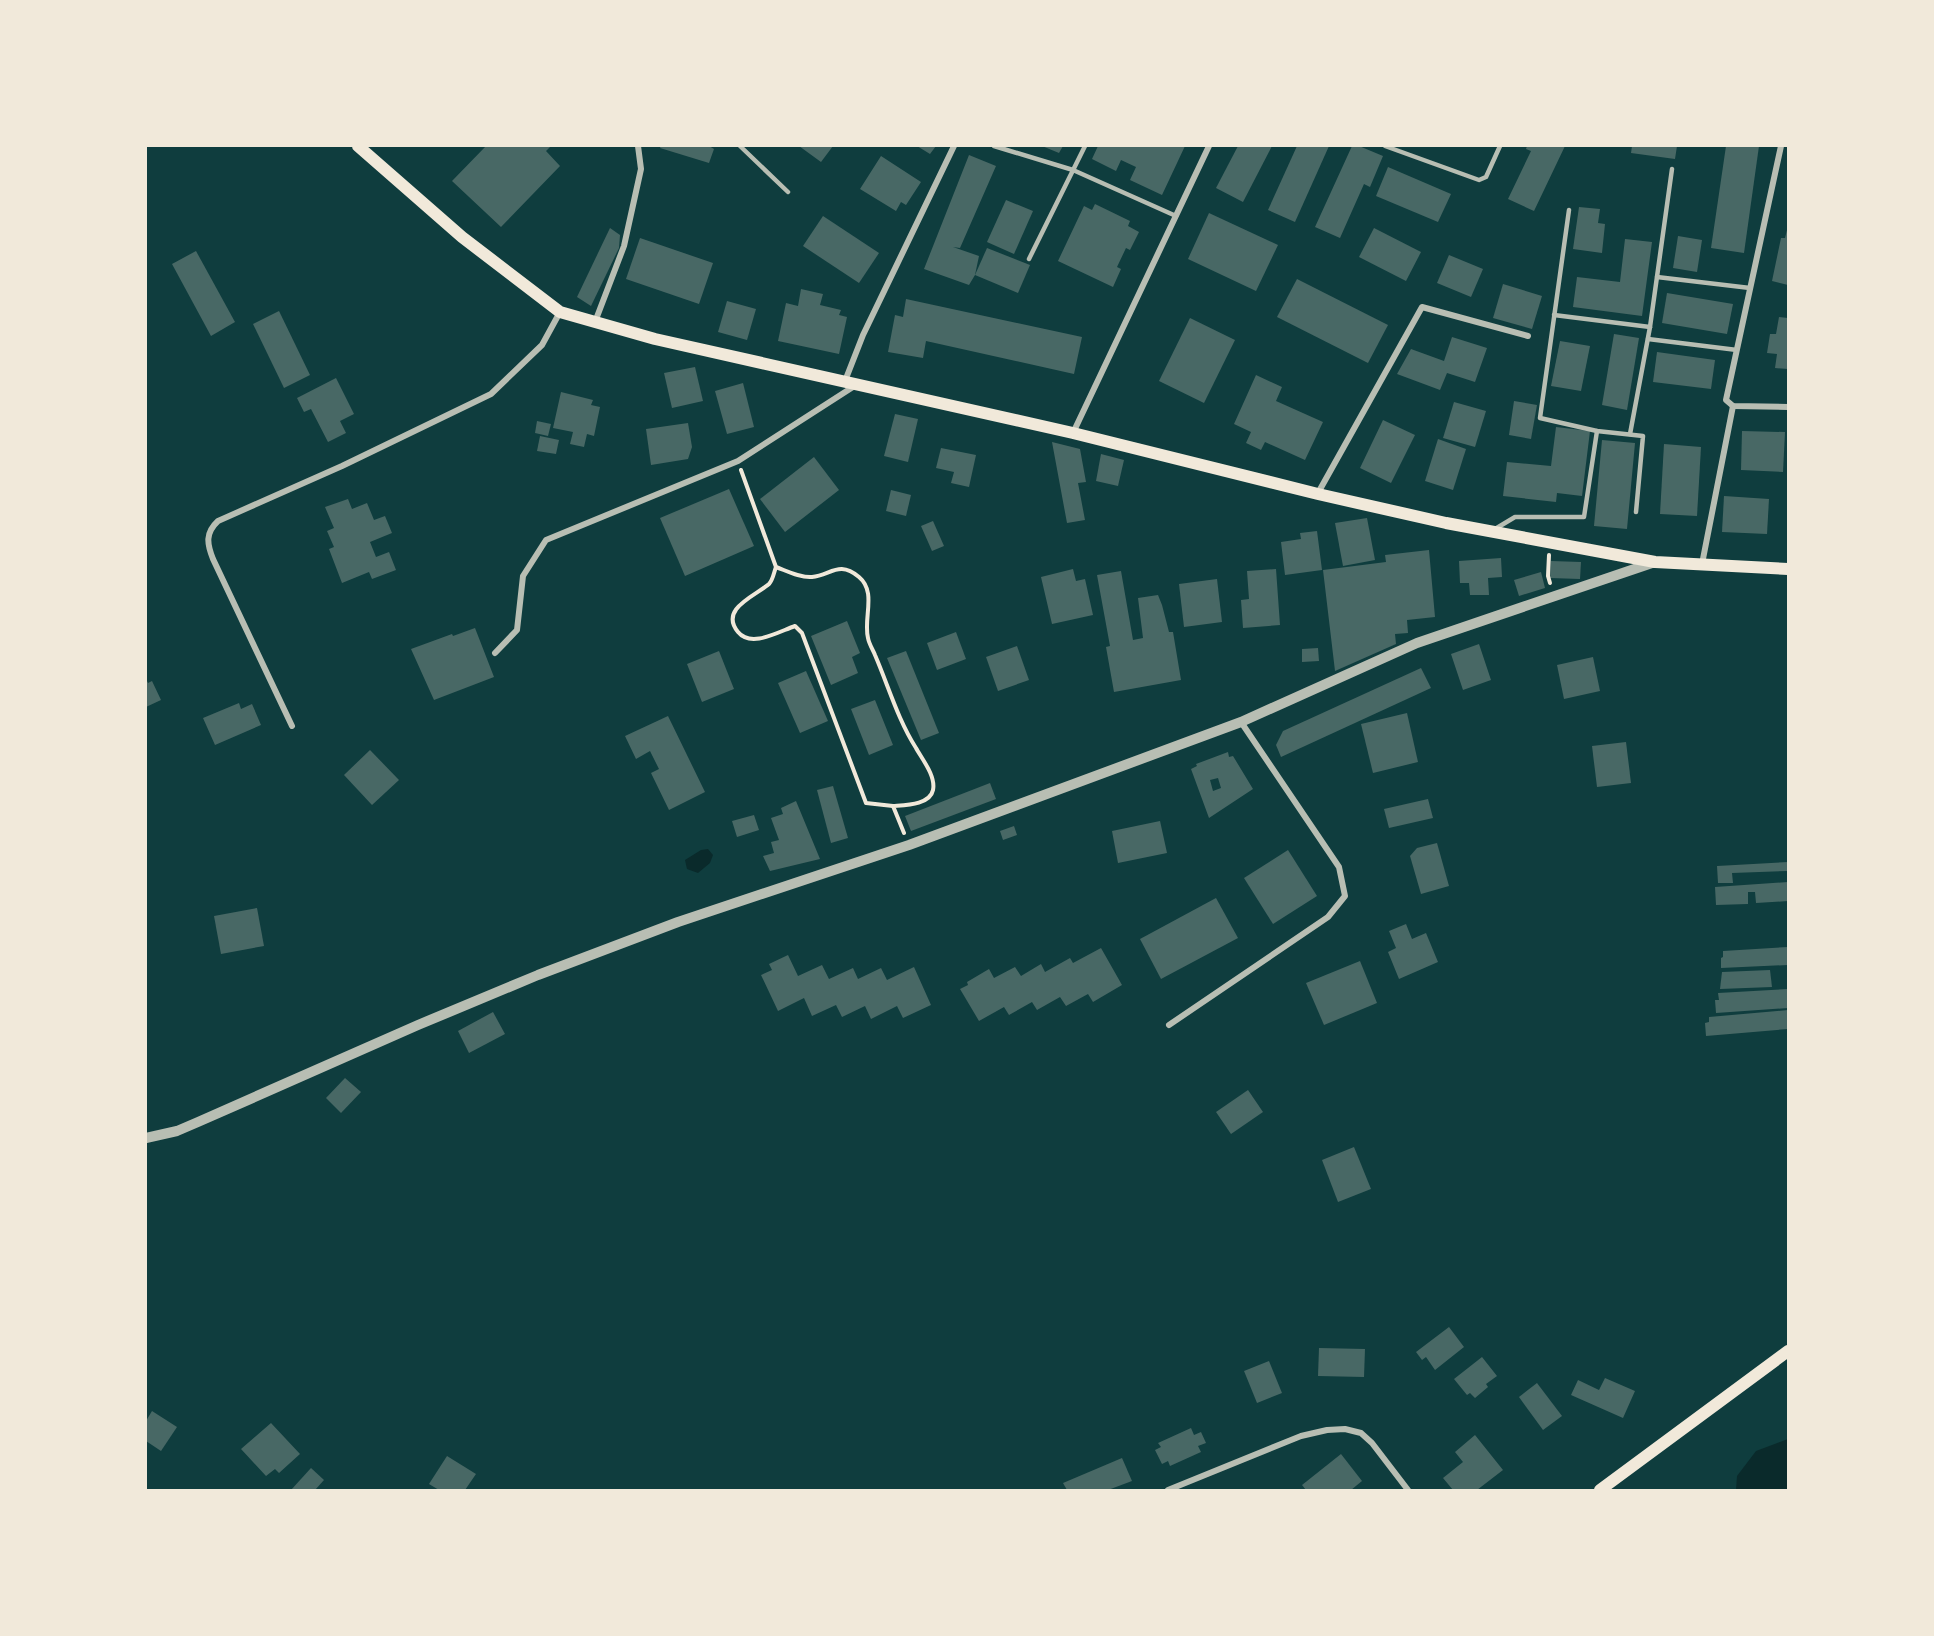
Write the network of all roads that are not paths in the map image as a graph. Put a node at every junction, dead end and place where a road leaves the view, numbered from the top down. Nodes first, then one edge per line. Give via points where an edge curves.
1 (358, 146) edge
2 (638, 146) edge
3 (740, 146) edge
4 (954, 146) edge
5 (994, 146) edge
6 (1085, 146) edge
7 (1209, 146) edge
8 (1385, 146) edge
9 (1500, 146) edge
10 (1781, 146) edge
11 (1672, 169) dead end
12 (1073, 170) junction
13 (788, 192) dead end
14 (1569, 210) dead end
15 (1176, 216) junction
16 (1029, 259) dead end
17 (1657, 278) junction
18 (1750, 288) junction
19 (560, 312) junction
20 (1554, 315) junction
21 (595, 322) junction
22 (1650, 327) junction
23 (1528, 336) dead end
24 (1648, 339) junction
25 (1737, 350) junction
26 (851, 383) junction
27 (1733, 406) junction
28 (1788, 407) edge
29 (1597, 430) junction
30 (1073, 433) junction
31 (1630, 434) junction
32 (1318, 494) junction
33 (1636, 512) dead end
34 (1492, 531) junction
35 (1655, 562) junction
36 (1702, 565) junction
37 (1788, 569) edge
38 (495, 653) dead end
39 (1241, 722) junction
40 (292, 726) dead end
41 (1169, 1025) dead end
42 (146, 1138) edge
43 (1788, 1351) edge
44 (1168, 1491) edge
45 (1408, 1491) edge
46 (1600, 1491) edge

1 - 19 main road via 462,237
2 - 21 street via 641,169 624,246
3 - 13 lane
4 - 26 street via 863,335
5 - 12 lane
6 - 12 lane
7 - 15 street
8 - 9 lane via 1479,180 1486,177
10 - 18 street
11 - 17 lane
12 - 15 lane
12 - 16 lane
14 - 20 lane
15 - 30 street
17 - 18 lane
17 - 22 lane
18 - 25 street
19 - 21 main road
19 - 40 street via 542,345 491,394 212,526 208,546 213,559
20 - 22 lane
20 - 29 lane via 1540,418
21 - 26 main road
22 - 24 lane
23 - 32 street via 1422,307
24 - 25 lane
24 - 31 lane
25 - 27 street via 1726,400
26 - 30 main road
26 - 38 street via 738,461 546,540 523,576 517,630
27 - 28 street
27 - 36 street
29 - 31 lane
29 - 34 lane via 1584,517 1515,517
30 - 32 main road
31 - 33 lane via 1643,436
32 - 34 main road
34 - 35 main road
35 - 36 main road
35 - 39 street via 1417,643
36 - 37 main road
39 - 41 street via 1339,867 1344,896 1328,917
39 - 42 street via 909,845 678,922 538,975 177,1131
43 - 46 main road
44 - 45 street via 1301,1436 1345,1429 1361,1433 1372,1443

